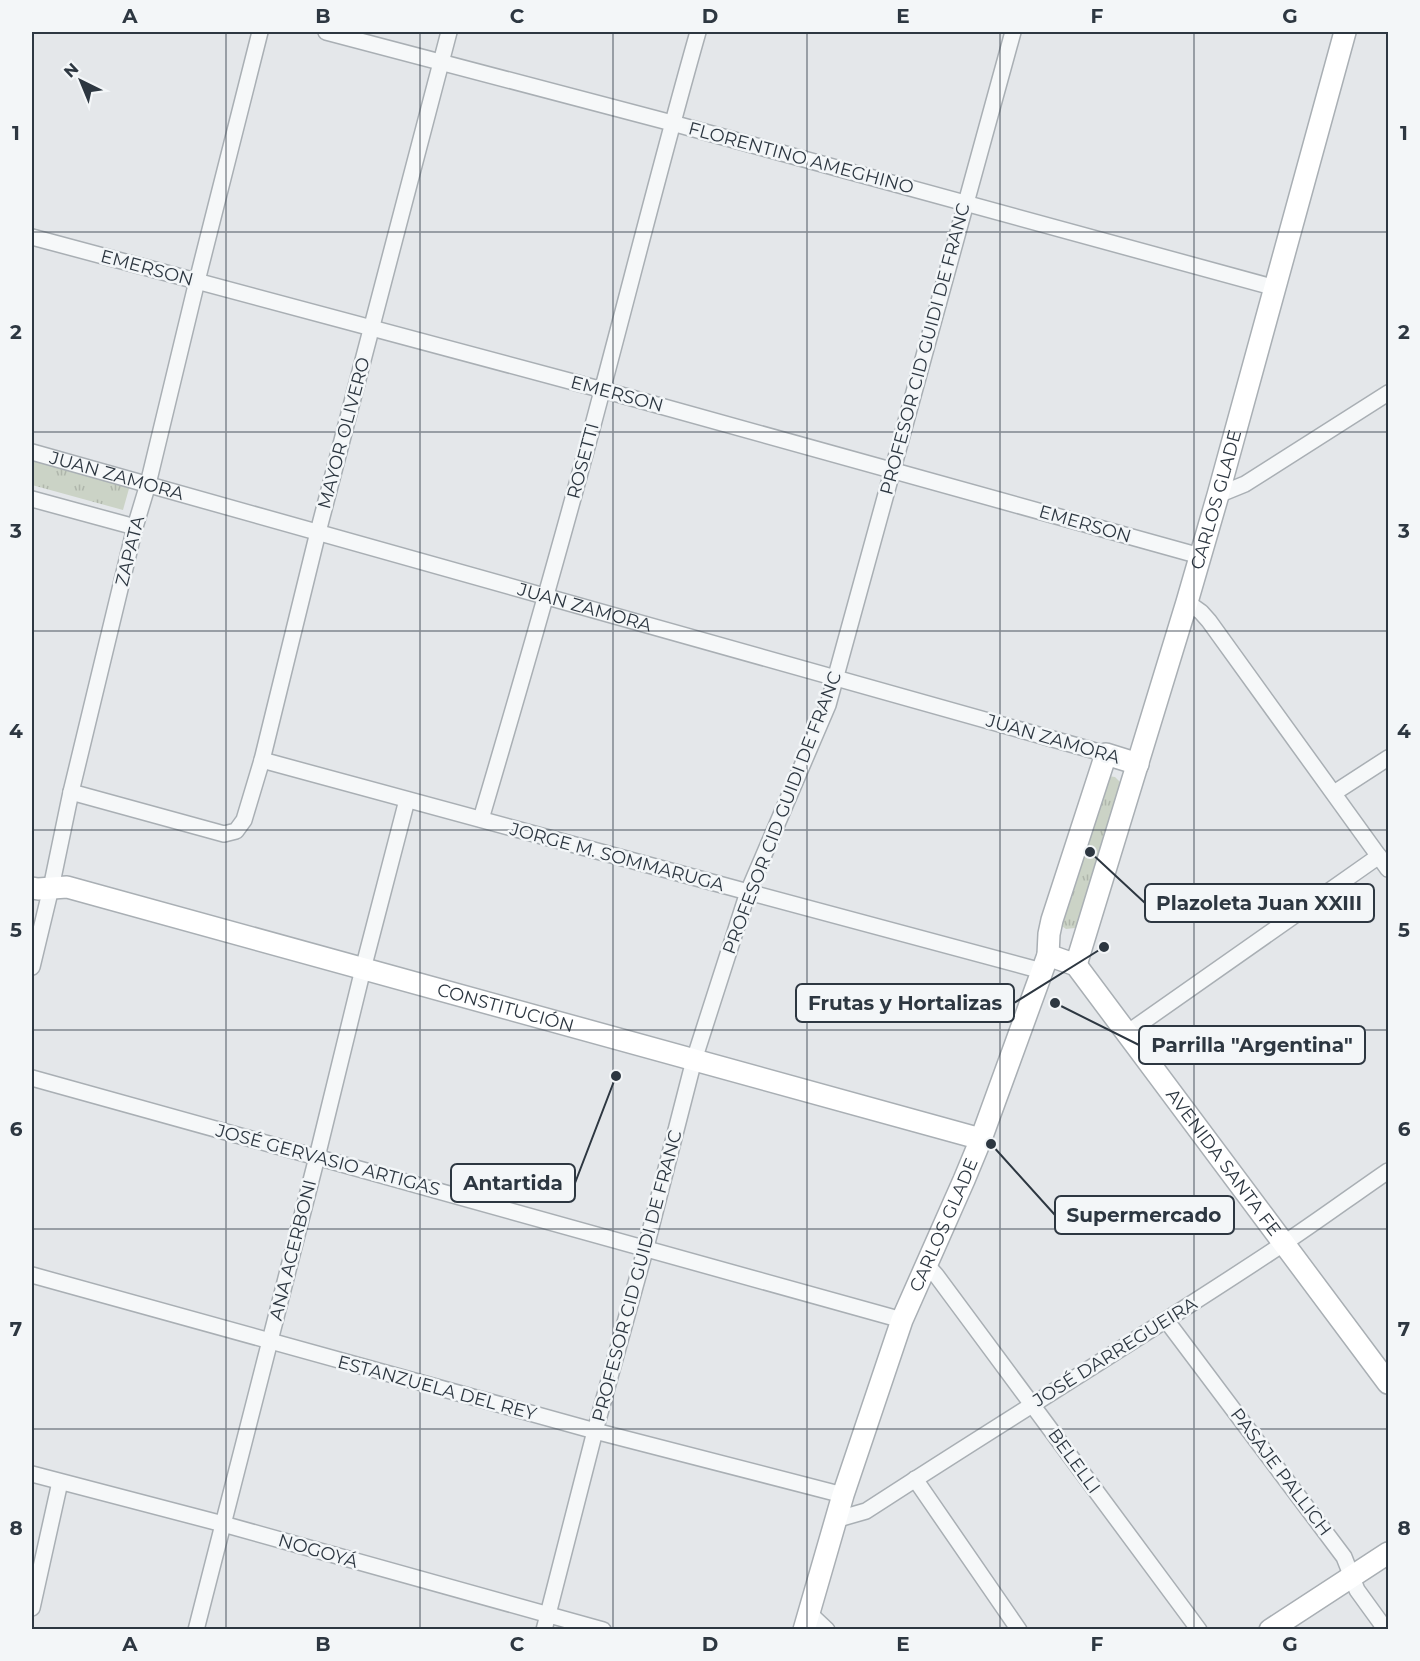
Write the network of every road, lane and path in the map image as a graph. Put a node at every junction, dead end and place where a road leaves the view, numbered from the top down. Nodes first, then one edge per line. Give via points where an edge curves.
1 (260, 32) edge
2 (326, 32) edge
3 (449, 32) edge
4 (698, 32) edge
5 (1013, 32) edge
6 (1345, 32) edge
7 (442, 62) junction
8 (672, 123) junction
9 (965, 203) junction
10 (32, 237) edge
11 (197, 281) junction
12 (1276, 288) junction
13 (372, 328) junction
14 (603, 390) junction
15 (1389, 393) edge
16 (32, 452) edge
17 (892, 471) junction
18 (147, 484) junction
19 (1218, 495) junction
20 (32, 499) edge
21 (135, 527) junction
22 (318, 532) junction
23 (1200, 556) junction
24 (547, 596) junction
25 (1187, 602) junction
26 (836, 678) junction
27 (1106, 754) junction
28 (1389, 758) edge
29 (262, 760) junction
30 (1138, 764) junction
31 (71, 792) junction
32 (1334, 793) junction
33 (407, 800) junction
34 (481, 819) junction
35 (1379, 856) junction
36 (1389, 869) edge
37 (41, 888) edge
38 (748, 892) junction
39 (1045, 963) junction
40 (1076, 965) junction
41 (32, 967) edge
42 (363, 969) junction
43 (1127, 1033) junction
44 (694, 1060) junction
45 (32, 1078) edge
46 (981, 1139) junction
47 (317, 1157) junction
48 (1389, 1172) edge
49 (1284, 1243) junction
50 (646, 1247) junction
51 (927, 1265) junction
52 (32, 1275) edge
53 (902, 1320) junction
54 (1166, 1320) junction
55 (270, 1341) junction
56 (1389, 1383) edge
57 (1032, 1404) junction
58 (595, 1431) junction
59 (32, 1474) edge
60 (915, 1479) junction
61 (60, 1482) junction
62 (843, 1495) junction
63 (835, 1520) junction
64 (223, 1524) junction
65 (1389, 1553) edge
66 (1352, 1576) junction
67 (32, 1608) edge
68 (806, 1621) edge
69 (546, 1622) edge
70 (196, 1629) edge
71 (603, 1629) edge
72 (827, 1629) edge
73 (1019, 1629) edge
74 (1199, 1629) edge
75 (1270, 1629) edge
76 (1386, 1629) edge

1 - 11 street, ZAPATA
2 - 7 street, FLORENTINO AMEGHINO
3 - 7 street, MAYOR OLIVERO
4 - 8 street, ROSETTI
5 - 9 street, PROFESOR CID GUIDI DE FRANC
6 - 12 street, CARLOS GLADE
7 - 8 street, FLORENTINO AMEGHINO
7 - 13 street, MAYOR OLIVERO
8 - 9 street, FLORENTINO AMEGHINO
8 - 14 street, ROSETTI
9 - 12 street, FLORENTINO AMEGHINO
9 - 17 street, PROFESOR CID GUIDI DE FRANC
10 - 11 street, EMERSON
11 - 13 street, EMERSON
11 - 18 street, ZAPATA
12 - 19 street, CARLOS GLADE
13 - 14 street, EMERSON
13 - 22 street, MAYOR OLIVERO
14 - 17 street, EMERSON
14 - 24 street, ROSETTI
15 - 19 street via 1245,484
16 - 18 street, JUAN ZAMORA
17 - 23 street, EMERSON
17 - 26 street, PROFESOR CID GUIDI DE FRANC
18 - 21 street, ZAPATA
18 - 22 street, JUAN ZAMORA
19 - 23 street, CARLOS GLADE
20 - 21 street
21 - 31 street, ZAPATA
22 - 24 street, JUAN ZAMORA
22 - 29 street, MAYOR OLIVERO
23 - 25 street, CARLOS GLADE
24 - 26 street, JUAN ZAMORA
24 - 34 street, ROSETTI
25 - 30 street, CARLOS GLADE
25 - 32 street via 1209,621
26 - 27 street, JUAN ZAMORA
26 - 38 street, PROFESOR CID GUIDI DE FRANC via 820,725
27 - 30 street, JUAN ZAMORA
27 - 39 street, CARLOS GLADE via 1052,920
28 - 32 street
29 - 31 street, MAYOR OLIVERO via 244,820 236,831 224,834
29 - 33 street, JORGE M. SOMMARUGA
30 - 40 street, CARLOS GLADE
31 - 37 street, ZAPATA
32 - 35 street
33 - 34 street, JORGE M. SOMMARUGA
33 - 42 street, ANA ACERBONI
34 - 38 street, JORGE M. SOMMARUGA
35 - 36 street
35 - 43 street
37 - 41 street, ZAPATA
37 - 42 street, CONSTITUCIÓN via 68,887
38 - 39 street, JORGE M. SOMMARUGA
38 - 44 street, PROFESOR CID GUIDI DE FRANC
39 - 40 street
39 - 46 street, CARLOS GLADE
40 - 43 street, AVENIDA SANTA FE
42 - 44 street, CONSTITUCIÓN
42 - 47 street, ANA ACERBONI
43 - 49 street, AVENIDA SANTA FE
44 - 46 street, CONSTITUCIÓN
44 - 50 street, PROFESOR CID GUIDI DE FRANC
45 - 47 street, JOSÉ GERVASIO ARTIGAS
46 - 51 street, CARLOS GLADE
47 - 50 street, JOSÉ GERVASIO ARTIGAS
47 - 55 street, ANA ACERBONI
48 - 49 street, JOSÉ DARREGUEIRA
49 - 54 street, JOSÉ DARREGUEIRA
49 - 56 street, AVENIDA SANTA FE
50 - 53 street, JOSÉ GERVASIO ARTIGAS
50 - 58 street, PROFESOR CID GUIDI DE FRANC
51 - 53 street, CARLOS GLADE
51 - 57 street, BELELLI
52 - 55 street, ESTANZUELA DEL REY
53 - 62 street, CARLOS GLADE
54 - 57 street, JOSÉ DARREGUEIRA
54 - 66 street, PASAJE PALLICH via 1344,1557
55 - 58 street, ESTANZUELA DEL REY
55 - 64 street, ANA ACERBONI
57 - 60 street, JOSÉ DARREGUEIRA
57 - 74 street, BELELLI
58 - 62 street, ESTANZUELA DEL REY
58 - 69 street, PROFESOR CID GUIDI DE FRANC
59 - 61 street, NOGOYÁ
60 - 63 street, JOSÉ DARREGUEIRA via 866,1511
60 - 73 street
61 - 64 street, NOGOYÁ
61 - 67 street
62 - 63 street, CARLOS GLADE
63 - 68 street, CARLOS GLADE
64 - 69 street, NOGOYÁ
64 - 70 street, ANA ACERBONI
65 - 66 street
66 - 75 street
66 - 76 street, PASAJE PALLICH via 1361,1596
68 - 72 street
69 - 71 street, NOGOYÁ

